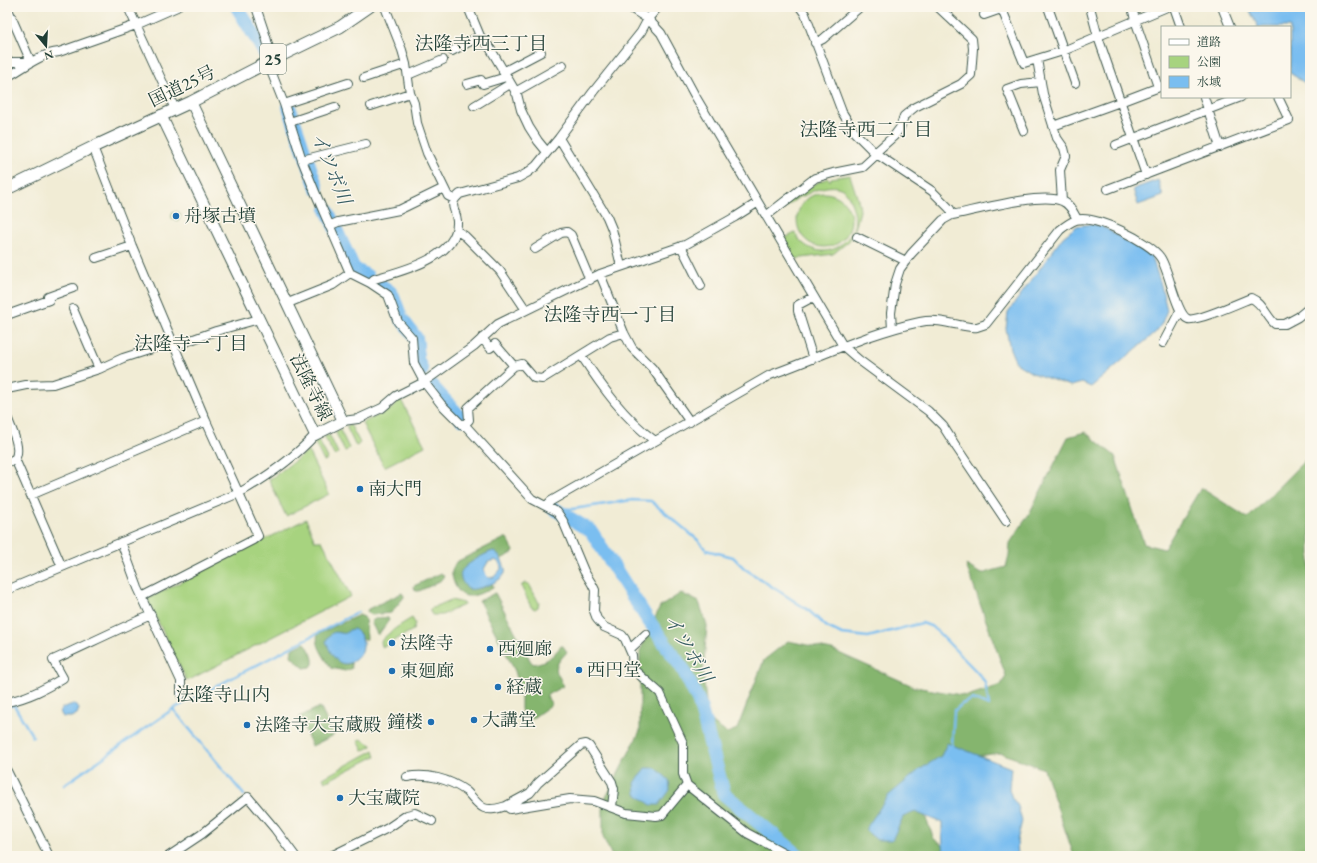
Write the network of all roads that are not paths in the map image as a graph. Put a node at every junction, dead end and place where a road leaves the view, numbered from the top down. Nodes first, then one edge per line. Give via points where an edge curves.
1 (128, 7) edge
2 (177, 7) edge
3 (256, 7) edge
4 (369, 7) edge
5 (385, 7) edge
6 (468, 7) edge
7 (629, 7) edge
8 (658, 7) edge
9 (800, 7) edge
10 (860, 7) edge
11 (938, 7) edge
12 (1048, 7) edge
13 (1090, 7) edge
14 (1132, 7) edge
15 (1167, 7) edge
16 (1174, 7) edge
17 (1222, 7) edge
18 (1001, 8) edge
19 (7, 9) edge
20 (984, 15) dead end
21 (648, 19) junction
22 (1135, 20) junction
23 (136, 25) junction
24 (1181, 26) edge
25 (1230, 26) edge
26 (480, 36) junction
27 (1098, 37) junction
28 (815, 43) junction
29 (1063, 51) junction
30 (452, 52) dead end
31 (541, 52) dead end
32 (1037, 59) junction
33 (443, 60) dead end
34 (7, 62) edge
35 (31, 62) junction
36 (270, 63) junction
37 (406, 64) junction
38 (563, 65) dead end
39 (408, 75) junction
40 (7, 77) edge
41 (364, 78) dead end
42 (506, 78) junction
43 (1041, 82) junction
44 (348, 83) dead end
45 (1075, 83) dead end
46 (467, 84) dead end
47 (1160, 86) edge
48 (515, 92) junction
49 (410, 93) junction
50 (1204, 98) edge
51 (1238, 98) edge
52 (1278, 98) edge
53 (191, 102) junction
54 (1120, 102) junction
55 (286, 103) junction
56 (371, 106) dead end
57 (474, 106) dead end
58 (335, 107) dead end
59 (175, 109) junction
60 (1208, 110) junction
61 (161, 115) junction
62 (292, 121) junction
63 (1053, 126) junction
64 (1024, 131) dead end
65 (559, 138) junction
66 (1133, 139) junction
67 (366, 144) dead end
68 (1116, 145) dead end
69 (92, 147) junction
70 (1220, 147) junction
71 (547, 152) junction
72 (876, 154) junction
73 (305, 159) junction
74 (1146, 175) junction
75 (444, 188) junction
76 (7, 189) edge
77 (1108, 189) dead end
78 (454, 199) junction
79 (1062, 201) junction
80 (757, 203) junction
81 (952, 215) junction
82 (766, 216) junction
83 (1077, 219) junction
84 (332, 225) junction
85 (457, 231) junction
86 (857, 237) dead end
87 (132, 246) junction
88 (681, 246) junction
89 (535, 249) dead end
90 (96, 258) dead end
91 (906, 261) junction
92 (621, 266) junction
93 (350, 273) junction
94 (600, 274) junction
95 (590, 280) junction
96 (370, 283) junction
97 (701, 286) dead end
98 (73, 288) dead end
99 (813, 297) junction
100 (288, 303) junction
101 (1310, 307) edge
102 (73, 309) dead end
103 (526, 310) junction
104 (1180, 311) junction
105 (7, 315) edge
106 (259, 319) junction
107 (892, 330) junction
108 (624, 333) junction
109 (482, 338) junction
110 (1163, 343) dead end
111 (173, 344) junction
112 (843, 346) junction
113 (580, 355) junction
114 (812, 359) junction
115 (514, 366) junction
116 (99, 369) junction
117 (424, 382) junction
118 (7, 389) edge
119 (7, 417) edge
120 (206, 421) junction
121 (343, 421) junction
122 (690, 422) junction
123 (464, 424) junction
124 (315, 435) junction
125 (655, 441) junction
126 (11, 461) edge
127 (238, 493) junction
128 (31, 495) junction
129 (546, 506) junction
130 (1006, 521) dead end
131 (121, 542) junction
132 (62, 567) junction
133 (7, 590) edge
134 (142, 596) junction
135 (151, 615) junction
136 (646, 634) dead end
137 (630, 650) junction
138 (181, 695) dead end
139 (7, 702) edge
140 (7, 772) edge
141 (407, 777) dead end
142 (686, 785) junction
143 (506, 806) junction
144 (612, 807) junction
145 (432, 821) dead end
146 (49, 856) edge
147 (169, 856) edge
148 (295, 856) edge
149 (331, 856) edge
150 (790, 856) edge

1 - 23 street
2 - 23 street
3 - 36 street
4 - 36 highway, 国道25号 / 25 via 340,28
5 - 37 street
6 - 26 street
7 - 21 street
8 - 21 street
9 - 28 street
10 - 28 street via 823,40
11 - 72 street via 972,39 971,75 961,84 910,111 904,116 894,136
12 - 29 street
13 - 27 street
14 - 22 street
15 - 22 street
16 - 24 street
17 - 25 street
18 - 20 street
18 - 32 street via 1024,63
19 - 35 street
21 - 65 street via 641,32
21 - 80 street via 662,33
22 - 27 street
22 - 47 street
23 - 35 street via 59,52 49,53
23 - 59 street
26 - 30 street
26 - 42 street via 490,48
27 - 29 street
27 - 54 street
28 - 72 street via 842,112 855,132
29 - 32 street
29 - 45 street
31 - 42 street
32 - 43 street
33 - 39 street
34 - 35 street
35 - 40 street
36 - 53 highway, 国道25号 / 25
36 - 55 street
37 - 39 street
37 - 41 street
38 - 48 street
39 - 49 street
42 - 46 street via 483,84 481,80
42 - 48 street
42 - 57 street
43 - 63 street
43 - 64 street via 1020,84 1007,89
44 - 55 street
47 - 54 street
48 - 71 street via 529,127
49 - 56 street
49 - 75 street via 417,123
50 - 60 street
51 - 60 street
52 - 70 street via 1289,120
53 - 59 highway, 国道25号 / 25
53 - 100 main road, 法隆寺線
54 - 63 street
54 - 66 street
55 - 62 street
58 - 62 street
59 - 61 highway, 国道25号 / 25
60 - 66 street
60 - 70 street
61 - 69 highway, 国道25号 / 25
61 - 106 main road, 法隆寺線
62 - 73 street
63 - 79 street via 1066,156 1060,170
65 - 71 street
65 - 92 street via 607,217
66 - 68 street
66 - 74 street
67 - 73 street
69 - 76 highway, 国道25号 / 25
69 - 87 street
70 - 74 street
71 - 78 street via 536,166 518,178 460,194
72 - 81 street via 932,192 950,209
72 - 82 street via 863,167 815,178
73 - 84 street
74 - 77 street
75 - 78 street via 448,196
75 - 84 street via 399,210
78 - 85 street
79 - 81 street via 1032,198
79 - 83 street via 1071,208
80 - 82 street
80 - 88 street
81 - 91 street via 943,220
82 - 99 street
83 - 104 street via 1109,225 1152,248 1161,257
83 - 107 street via 1060,230 986,324 968,327 937,320 922,321
84 - 93 street
85 - 96 street via 450,243 437,256 422,264 374,279
85 - 103 street via 500,271
86 - 91 street
87 - 90 street
87 - 111 street
88 - 92 street
88 - 97 street
89 - 95 street via 567,232 571,235
91 - 107 street via 895,284 891,313
92 - 94 street
93 - 96 street
93 - 100 street via 333,285
94 - 95 street
94 - 108 street
95 - 103 street
96 - 117 street via 388,295 398,322 412,338 414,363
98 - 105 street via 48,297 49,300
99 - 112 street
99 - 114 street via 798,305
100 - 121 main road, 法隆寺線
101 - 104 street via 1285,324 1275,324 1259,302 1251,298 1191,320 1186,319
102 - 116 street via 75,322
103 - 109 street via 498,324
104 - 110 street
106 - 111 street
106 - 124 main road, 法隆寺線
107 - 112 street
108 - 113 street via 610,337
108 - 122 street via 632,348 652,368
109 - 115 street via 490,348 495,344
109 - 117 street
111 - 116 street via 123,358
111 - 120 street
112 - 114 street
112 - 130 street via 928,411 943,426
113 - 115 street via 542,379 534,378 522,364
113 - 125 street via 605,391 643,432
114 - 122 street via 770,375
115 - 123 street via 468,408 469,420
116 - 118 street via 52,384
117 - 121 street via 396,396 382,408 358,419
117 - 123 street via 441,404 463,426
119 - 126 street via 18,452
120 - 127 street
120 - 128 street
121 - 124 main road, 法隆寺線
122 - 125 street
123 - 129 street via 532,500
124 - 127 street via 282,465
125 - 129 street
126 - 128 street
127 - 131 street
127 - 134 street via 258,536
128 - 132 street
129 - 137 street via 557,512 563,521 592,584 597,619 604,627 622,635
131 - 132 street
131 - 134 street
132 - 133 street
134 - 135 street
135 - 138 street via 181,680
135 - 139 street via 53,660 63,678 34,694
136 - 137 street
137 - 142 street via 633,669 660,693 683,743 683,774
140 - 146 street
141 - 143 street via 434,777 454,784 484,808
142 - 144 street via 662,815 626,813
142 - 150 street via 747,833
143 - 144 street via 510,809 570,799 594,801
143 - 144 street via 530,792 581,745 586,744 612,782
145 - 149 street via 415,813 407,815 388,828
147 - 148 street via 202,834 248,797

